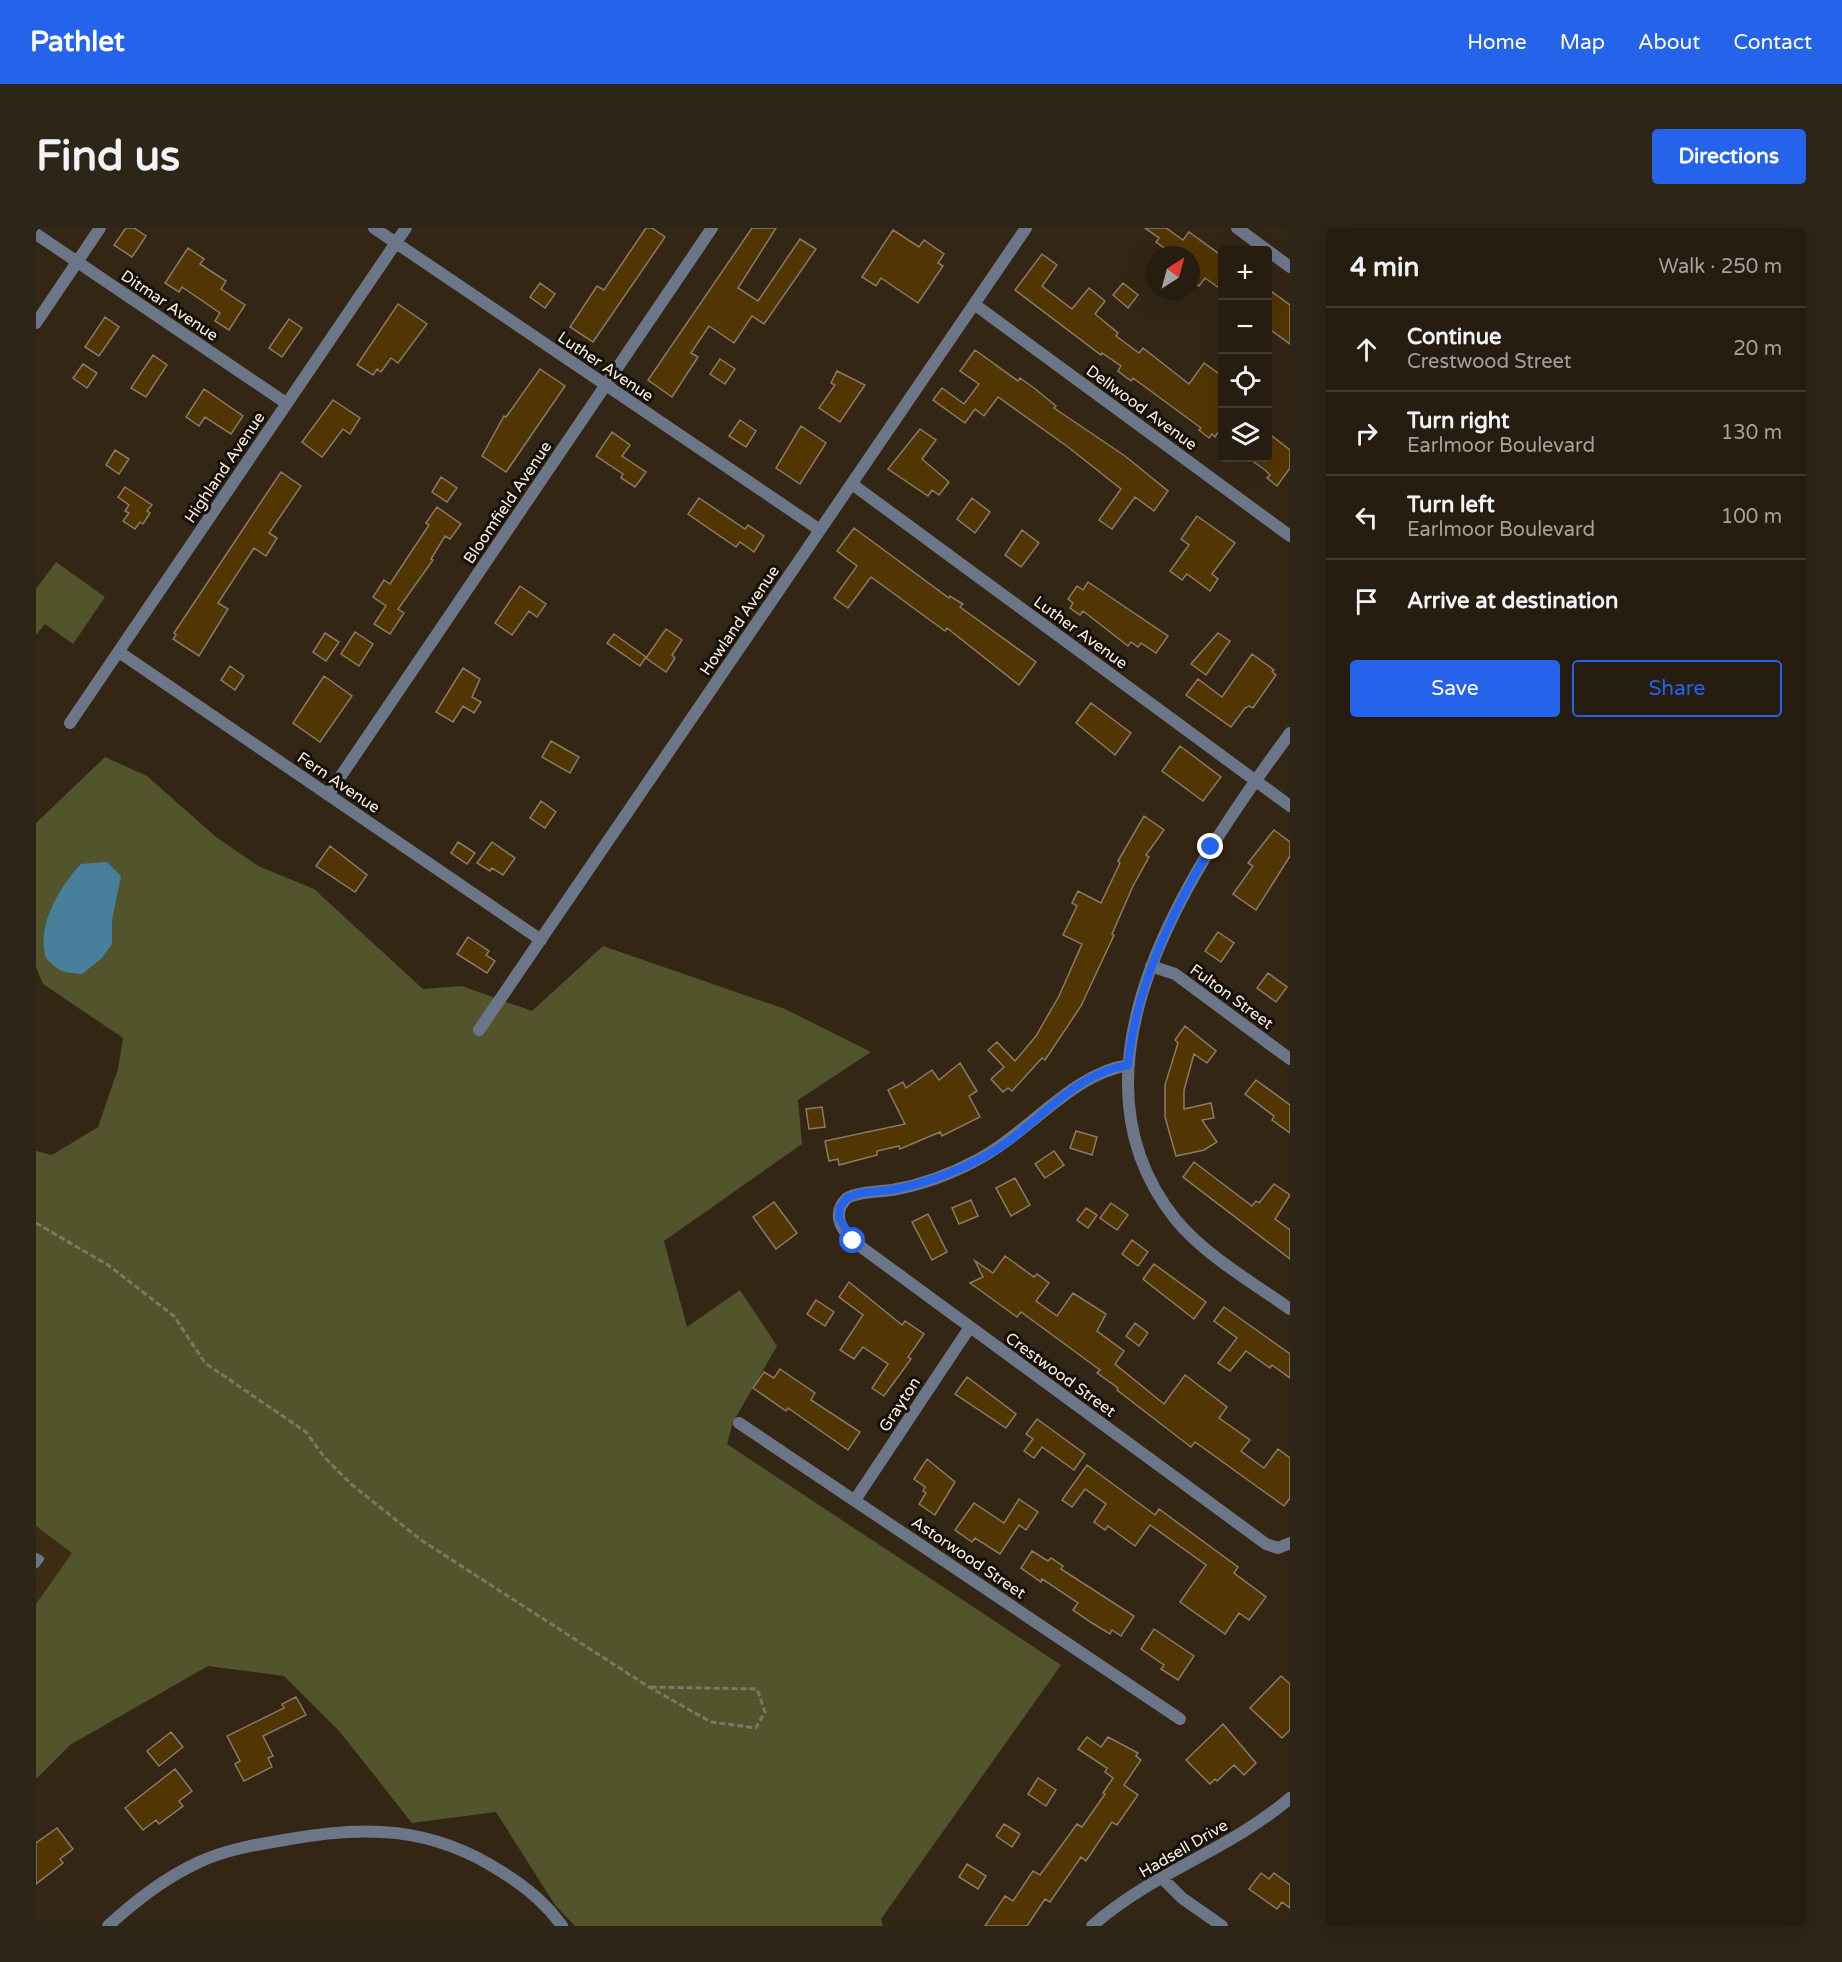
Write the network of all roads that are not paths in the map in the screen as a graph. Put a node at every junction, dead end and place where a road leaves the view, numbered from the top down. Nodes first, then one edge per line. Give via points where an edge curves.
1 (100, 228) edge
2 (374, 228) edge
3 (406, 228) edge
4 (712, 228) edge
5 (1026, 228) edge
6 (1237, 228) edge
7 (36, 234) edge
8 (396, 243) junction
9 (77, 262) junction
10 (1290, 267) edge
11 (974, 304) junction
12 (36, 323) edge
13 (606, 385) junction
14 (286, 403) junction
15 (852, 484) junction
16 (820, 530) junction
17 (1290, 536) edge
18 (119, 652) junction
19 (70, 723) dead end
20 (1290, 733) edge
21 (1256, 781) junction
22 (328, 795) junction
23 (1290, 806) edge
24 (541, 940) junction
25 (1151, 966) junction
26 (479, 1030) dead end
27 (1290, 1059) edge
28 (1128, 1065) junction
29 (1290, 1309) edge
30 (970, 1327) junction
31 (739, 1423) dead end
32 (855, 1500) junction
33 (1286, 1545) edge
34 (36, 1557) edge
35 (36, 1564) edge
36 (1179, 1719) dead end
37 (1290, 1798) edge
38 (1162, 1878) junction
39 (108, 1926) edge
40 (562, 1926) edge
41 (1092, 1926) edge
42 (1221, 1926) edge

1 - 9 street
2 - 8 street, Luther Avenue
3 - 8 street, Highland Avenue
4 - 13 street, Bloomfield Avenue
5 - 11 street, Howland Avenue
6 - 10 street
7 - 9 street, Ditmar Avenue
8 - 13 street, Luther Avenue
8 - 14 street, Highland Avenue
9 - 12 street
9 - 14 street, Ditmar Avenue
11 - 15 street, Howland Avenue
11 - 17 street, Dellwood Avenue
13 - 16 street, Luther Avenue
13 - 22 street, Bloomfield Avenue
14 - 18 street, Highland Avenue
15 - 16 street, Howland Avenue
15 - 21 street, Luther Avenue
16 - 24 street, Howland Avenue
18 - 19 street, Highland Avenue
18 - 22 street, Fern Avenue
20 - 21 street
21 - 23 street, Luther Avenue
21 - 25 street via 1200,865
22 - 24 street, Fern Avenue
24 - 26 street, Howland Avenue
25 - 27 street, Fulton Street via 1175,974
25 - 28 street via 1135,1018
28 - 29 street via 1130,1110 1137,1145 1164,1203 1193,1238
28 - 30 street, Crestwood Street via 1092,1076 1015,1137 973,1162 911,1185 845,1200 839,1210 840,1223 853,1241
30 - 32 street, Grayton
30 - 33 street, Crestwood Street via 1266,1544
31 - 32 street, Astorwood Street
32 - 36 street, Astorwood Street
34 - 35 lane via 40,1559
37 - 38 street, Hadsell Drive via 1246,1831
38 - 41 street, Hadsell Drive
38 - 42 street via 1194,1908
39 - 40 street via 148,1892 184,1869 227,1852 302,1836 366,1831 414,1834 455,1845 535,1895

